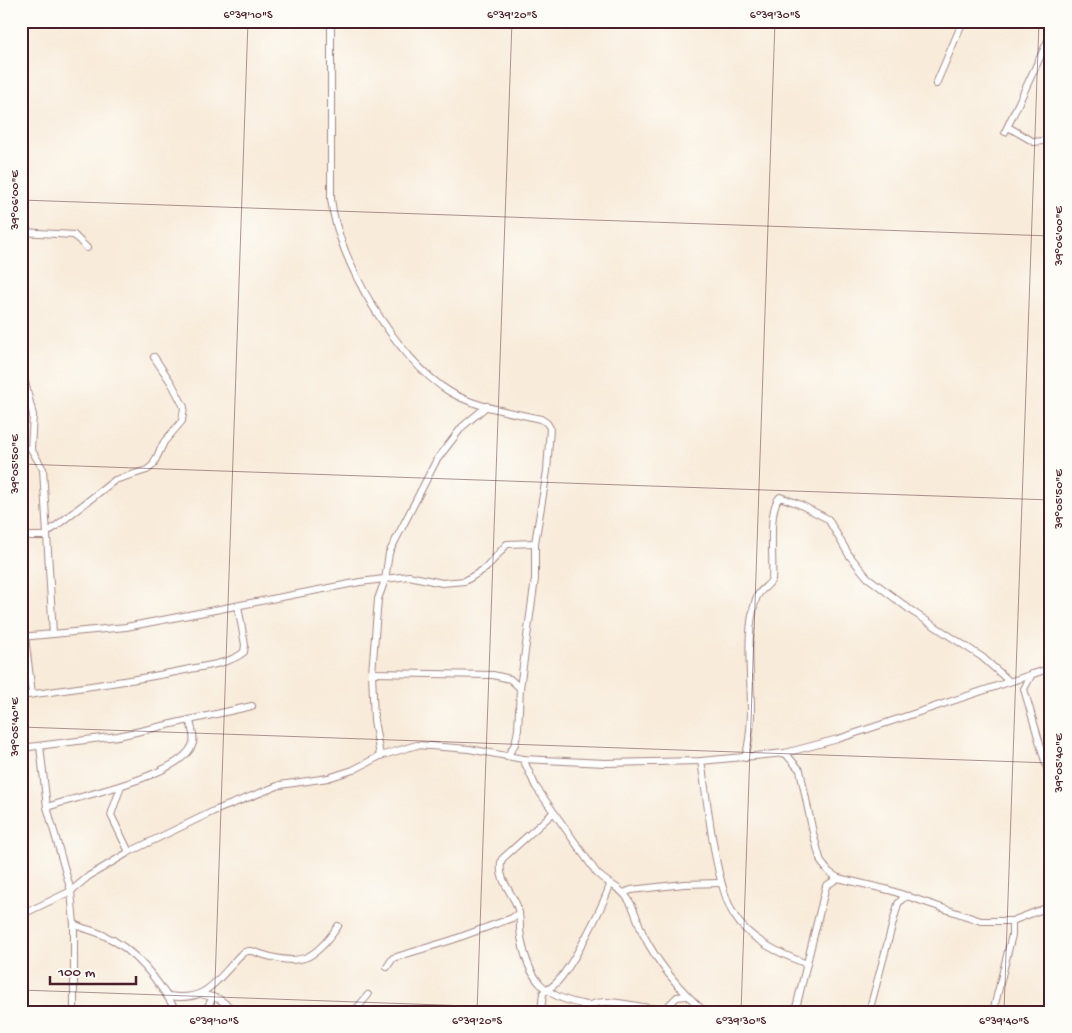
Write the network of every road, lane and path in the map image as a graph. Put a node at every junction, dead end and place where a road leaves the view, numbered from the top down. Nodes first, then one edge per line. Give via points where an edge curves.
1 (330, 21) edge
2 (964, 21) edge
3 (1051, 34) edge
4 (936, 84) dead end
5 (1051, 140) edge
6 (21, 232) edge
7 (87, 248) dead end
8 (154, 357) dead end
9 (21, 366) edge
10 (487, 406) junction
11 (47, 534) junction
12 (21, 536) edge
13 (535, 543) junction
14 (385, 580) junction
15 (238, 606) junction
16 (53, 634) junction
17 (23, 637) edge
18 (1051, 668) edge
19 (372, 673) junction
20 (1032, 674) junction
21 (1012, 680) junction
22 (520, 688) junction
23 (1024, 689) junction
24 (32, 694) junction
25 (21, 696) edge
26 (252, 706) dead end
27 (190, 720) junction
28 (40, 746) junction
29 (21, 748) edge
30 (785, 753) junction
31 (1043, 755) junction
32 (380, 756) junction
33 (507, 757) junction
34 (745, 758) junction
35 (523, 759) junction
36 (1051, 760) edge
37 (701, 761) junction
38 (1051, 782) edge
39 (121, 786) junction
40 (47, 807) junction
41 (553, 813) junction
42 (129, 852) junction
43 (838, 878) junction
44 (721, 883) junction
45 (610, 886) junction
46 (70, 891) junction
47 (624, 893) junction
48 (908, 896) junction
49 (1051, 906) edge
50 (22, 913) edge
51 (519, 913) junction
52 (1012, 921) junction
53 (74, 924) junction
54 (338, 926) dead end
55 (21, 939) edge
56 (807, 964) junction
57 (387, 966) dead end
58 (21, 979) edge
59 (546, 990) junction
60 (202, 994) junction
61 (368, 995) dead end
62 (169, 996) junction
63 (687, 996) junction
64 (213, 997) junction
65 (587, 1005) junction
66 (667, 1010) edge
67 (74, 1012) edge
68 (177, 1012) edge
69 (205, 1012) edge
70 (237, 1012) edge
71 (354, 1012) edge
72 (541, 1012) edge
73 (580, 1012) edge
74 (705, 1012) edge
75 (795, 1012) edge
76 (869, 1012) edge
77 (994, 1012) edge

1 - 10 street via 331,198 341,242 369,297 412,360 450,392
2 - 4 street
3 - 5 street via 1006,129 1034,142
6 - 7 street via 74,235
8 - 11 street via 184,408 182,421 164,442 153,465 115,480
9 - 11 street via 33,415 31,449 43,469
10 - 13 street via 541,419 550,428 547,471
10 - 14 street via 462,428 436,461 392,545
11 - 12 street
11 - 16 street
13 - 14 street via 507,544 486,568 465,582 409,576
13 - 22 street via 535,579
14 - 15 street via 320,588
14 - 19 street via 378,599
15 - 16 street via 126,627
15 - 24 street via 245,645 240,656 160,676
16 - 17 street
17 - 24 street
18 - 20 street
19 - 22 street via 494,674 510,679
19 - 32 street via 374,720
20 - 21 street
20 - 23 street
21 - 23 street
21 - 30 street via 838,739
21 - 34 street via 877,586 849,555 828,519 780,497 776,500 774,513 772,579 759,592 752,620 751,731
22 - 33 street via 517,739
23 - 31 street
24 - 25 street
26 - 27 street
27 - 28 street via 118,736
27 - 39 street via 193,743 185,754 158,772
28 - 29 street
28 - 40 street
30 - 34 street
30 - 43 street via 800,770 821,862
31 - 36 street
31 - 38 street
32 - 33 street via 417,745 469,749
32 - 42 street via 328,778 280,785 214,811
33 - 35 street
34 - 37 street
35 - 37 street via 605,763
35 - 41 street
37 - 44 street
39 - 40 street
39 - 42 street via 111,816
40 - 46 street
41 - 45 street via 602,880
41 - 51 street via 501,862 502,878
42 - 46 street via 88,876
43 - 48 street
43 - 56 street via 826,886
44 - 47 street via 684,884
44 - 56 street via 734,916 746,930 774,951
45 - 47 street
45 - 59 street via 568,968 558,982
46 - 50 street
46 - 53 street
47 - 63 street via 655,955
48 - 52 street via 981,921
48 - 76 street via 898,904
49 - 52 street
51 - 57 street via 452,940 393,958
51 - 59 street via 529,970
52 - 77 street via 1012,935
53 - 62 street via 112,939 154,975
53 - 67 street
54 - 60 street via 317,952 301,959 284,961 254,952 242,953
55 - 58 street
56 - 75 street
59 - 65 street via 571,1002
59 - 72 street
60 - 62 street via 188,998
60 - 64 street
61 - 71 street
62 - 68 street
63 - 66 street via 677,996
63 - 74 street
64 - 69 street
64 - 70 street
65 - 66 street via 621,1002
65 - 73 street

